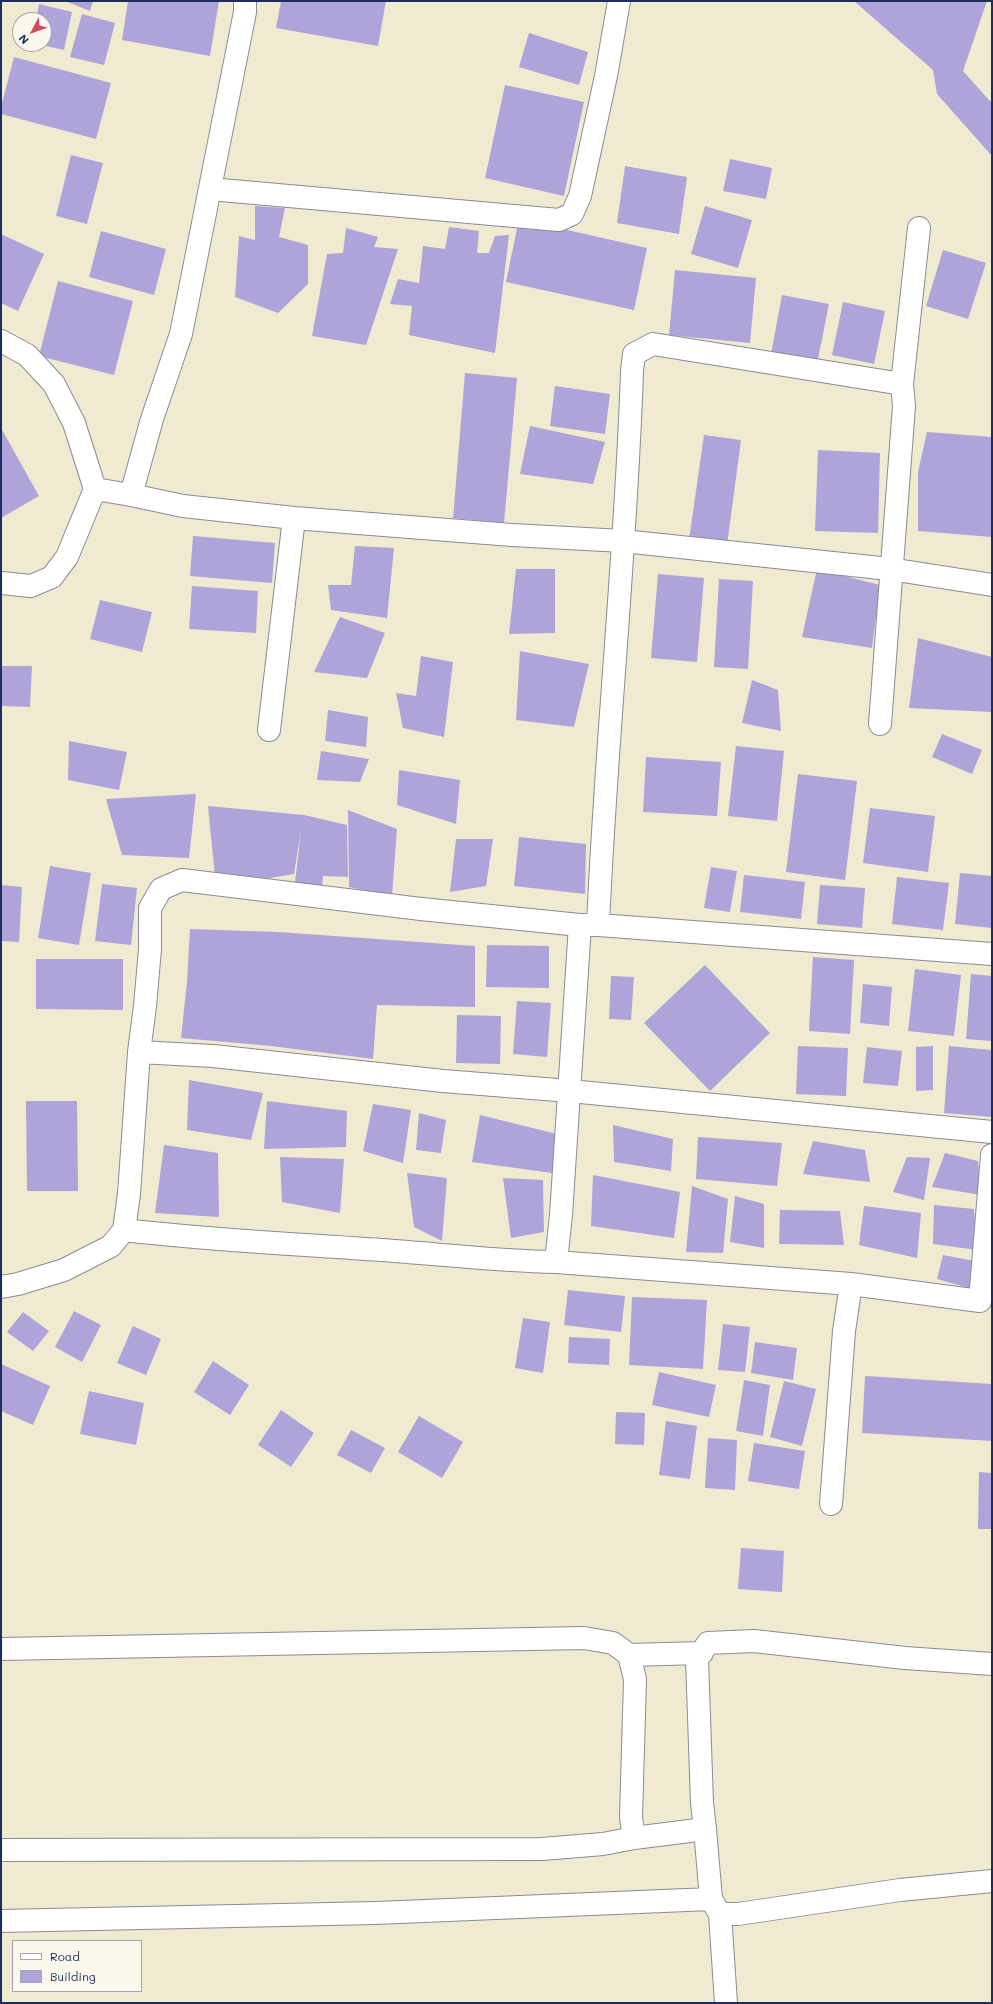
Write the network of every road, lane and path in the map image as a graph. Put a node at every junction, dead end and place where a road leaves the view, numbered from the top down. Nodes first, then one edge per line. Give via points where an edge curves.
1 (245, 1) edge
2 (619, 1) edge
3 (210, 189) junction
4 (919, 228) dead end
5 (1, 341) edge
6 (902, 384) junction
7 (95, 490) junction
8 (131, 494) junction
9 (294, 518) junction
10 (623, 540) junction
11 (890, 569) junction
12 (1, 584) edge
13 (992, 585) edge
14 (880, 724) dead end
15 (269, 730) dead end
16 (589, 925) junction
17 (992, 954) edge
18 (139, 1052) junction
19 (570, 1091) junction
20 (992, 1132) edge
21 (992, 1155) edge
22 (124, 1230) junction
23 (556, 1262) junction
24 (851, 1284) junction
25 (1, 1287) edge
26 (986, 1301) edge
27 (831, 1504) dead end
28 (1, 1649) edge
29 (702, 1653) junction
30 (629, 1655) junction
31 (992, 1664) edge
32 (705, 1829) junction
33 (634, 1838) junction
34 (1, 1850) edge
35 (992, 1881) edge
36 (716, 1907) junction
37 (1, 1921) edge
38 (726, 2003) edge

1 - 3 street via 245,12
2 - 3 street via 580,196 572,214 559,220
3 - 8 street via 181,334 152,419
4 - 6 street
5 - 7 street via 27,355 54,384 74,423
6 - 10 street via 653,344 644,348 634,354
6 - 11 street via 904,406
7 - 8 street
7 - 12 street via 67,557 52,577 31,586
8 - 9 street via 183,506
9 - 10 street via 512,535
9 - 15 street
10 - 11 street
10 - 16 street via 603,818
11 - 13 street
11 - 14 street
16 - 17 street
16 - 18 street via 421,909 182,880 161,889 150,908 149,963
16 - 19 street
18 - 19 street via 212,1056 443,1081
18 - 22 street via 130,1194
19 - 20 street
19 - 23 street
21 - 26 street
22 - 23 street via 190,1238 508,1261
22 - 25 street via 111,1246 64,1270
23 - 24 street
24 - 26 street
24 - 27 street via 844,1330
28 - 30 street via 584,1638 613,1643
29 - 30 street
29 - 31 street via 708,1643 754,1641 905,1658
29 - 32 street via 697,1659
30 - 33 street via 635,1679 631,1817
32 - 33 street
32 - 36 street
33 - 34 street via 603,1844 542,1849
35 - 36 street via 900,1890 738,1914
36 - 37 street
36 - 38 street

